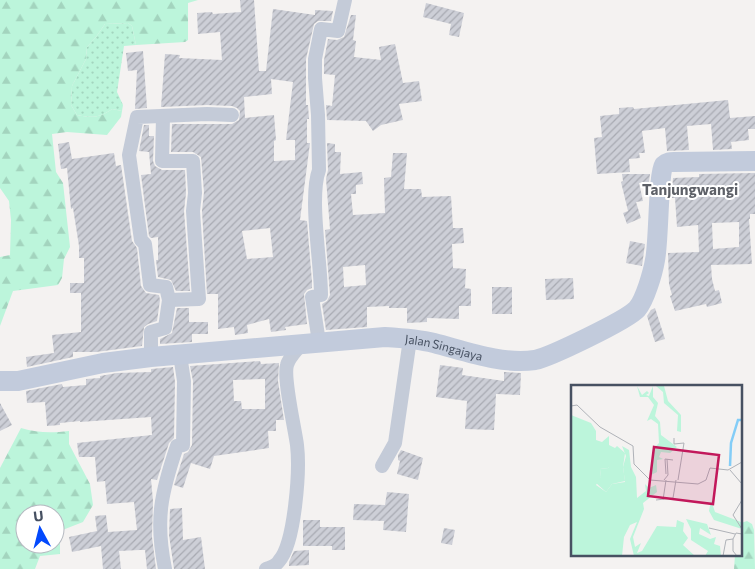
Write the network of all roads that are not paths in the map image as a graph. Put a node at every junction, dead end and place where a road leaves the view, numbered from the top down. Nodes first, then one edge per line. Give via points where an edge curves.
1 (345, 0) edge
2 (232, 115) dead end
3 (163, 117) junction
4 (755, 161) edge
5 (169, 300) junction
6 (410, 339) junction
7 (310, 343) junction
8 (180, 355) junction
9 (151, 357) junction
10 (9, 381) edge
11 (382, 466) dead end
12 (166, 569) edge
13 (266, 569) edge

1 - 7 street via 338,31 321,29 315,59 319,170 316,206 321,295 312,297
2 - 3 street
3 - 5 street via 137,117 129,155 150,285 166,287
3 - 5 street via 162,161 193,161 193,211 200,299
4 - 6 street, Jalan Singajaya via 674,162 663,166 655,260 641,303 631,314 576,343 550,356 511,360
5 - 9 street via 165,328 151,332
6 - 7 street, Jalan Singajaya via 385,337
6 - 11 street via 395,443
7 - 8 street, Jalan Singajaya
7 - 13 street via 286,366 297,448 296,498 290,539 281,560
8 - 9 street, Jalan Singajaya
8 - 12 street via 184,381 183,445 176,446 160,505 161,548
9 - 10 street, Jalan Singajaya

